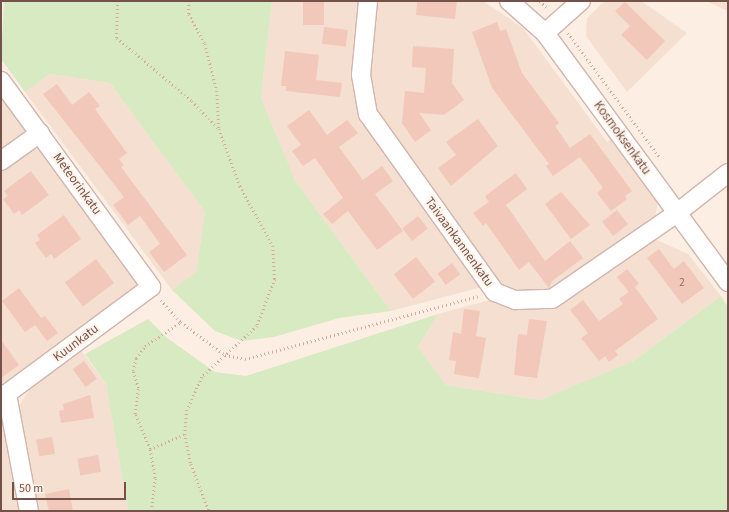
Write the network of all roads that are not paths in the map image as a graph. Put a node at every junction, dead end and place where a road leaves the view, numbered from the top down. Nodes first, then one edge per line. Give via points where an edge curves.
1 (368, 1) edge
2 (509, 1) edge
3 (582, 1) edge
4 (545, 33) junction
5 (1, 82) edge
6 (40, 132) junction
7 (1, 161) edge
8 (728, 172) edge
9 (677, 213) junction
10 (728, 282) edge
11 (151, 287) joint
12 (4, 396) edge
13 (29, 511) edge

1 - 9 street, Taivaankannenkatu via 361,75 368,114 495,292 515,300 552,299
2 - 4 street, Kosmoksenkatu
3 - 4 street
4 - 9 street, Kosmoksenkatu
5 - 6 street, Meteorinkatu
6 - 7 street
6 - 11 street, Meteorinkatu
8 - 9 street, Taivaankannenkatu
9 - 10 street, Kosmoksenkatu
11 - 12 street, Kuunkatu
12 - 13 street

